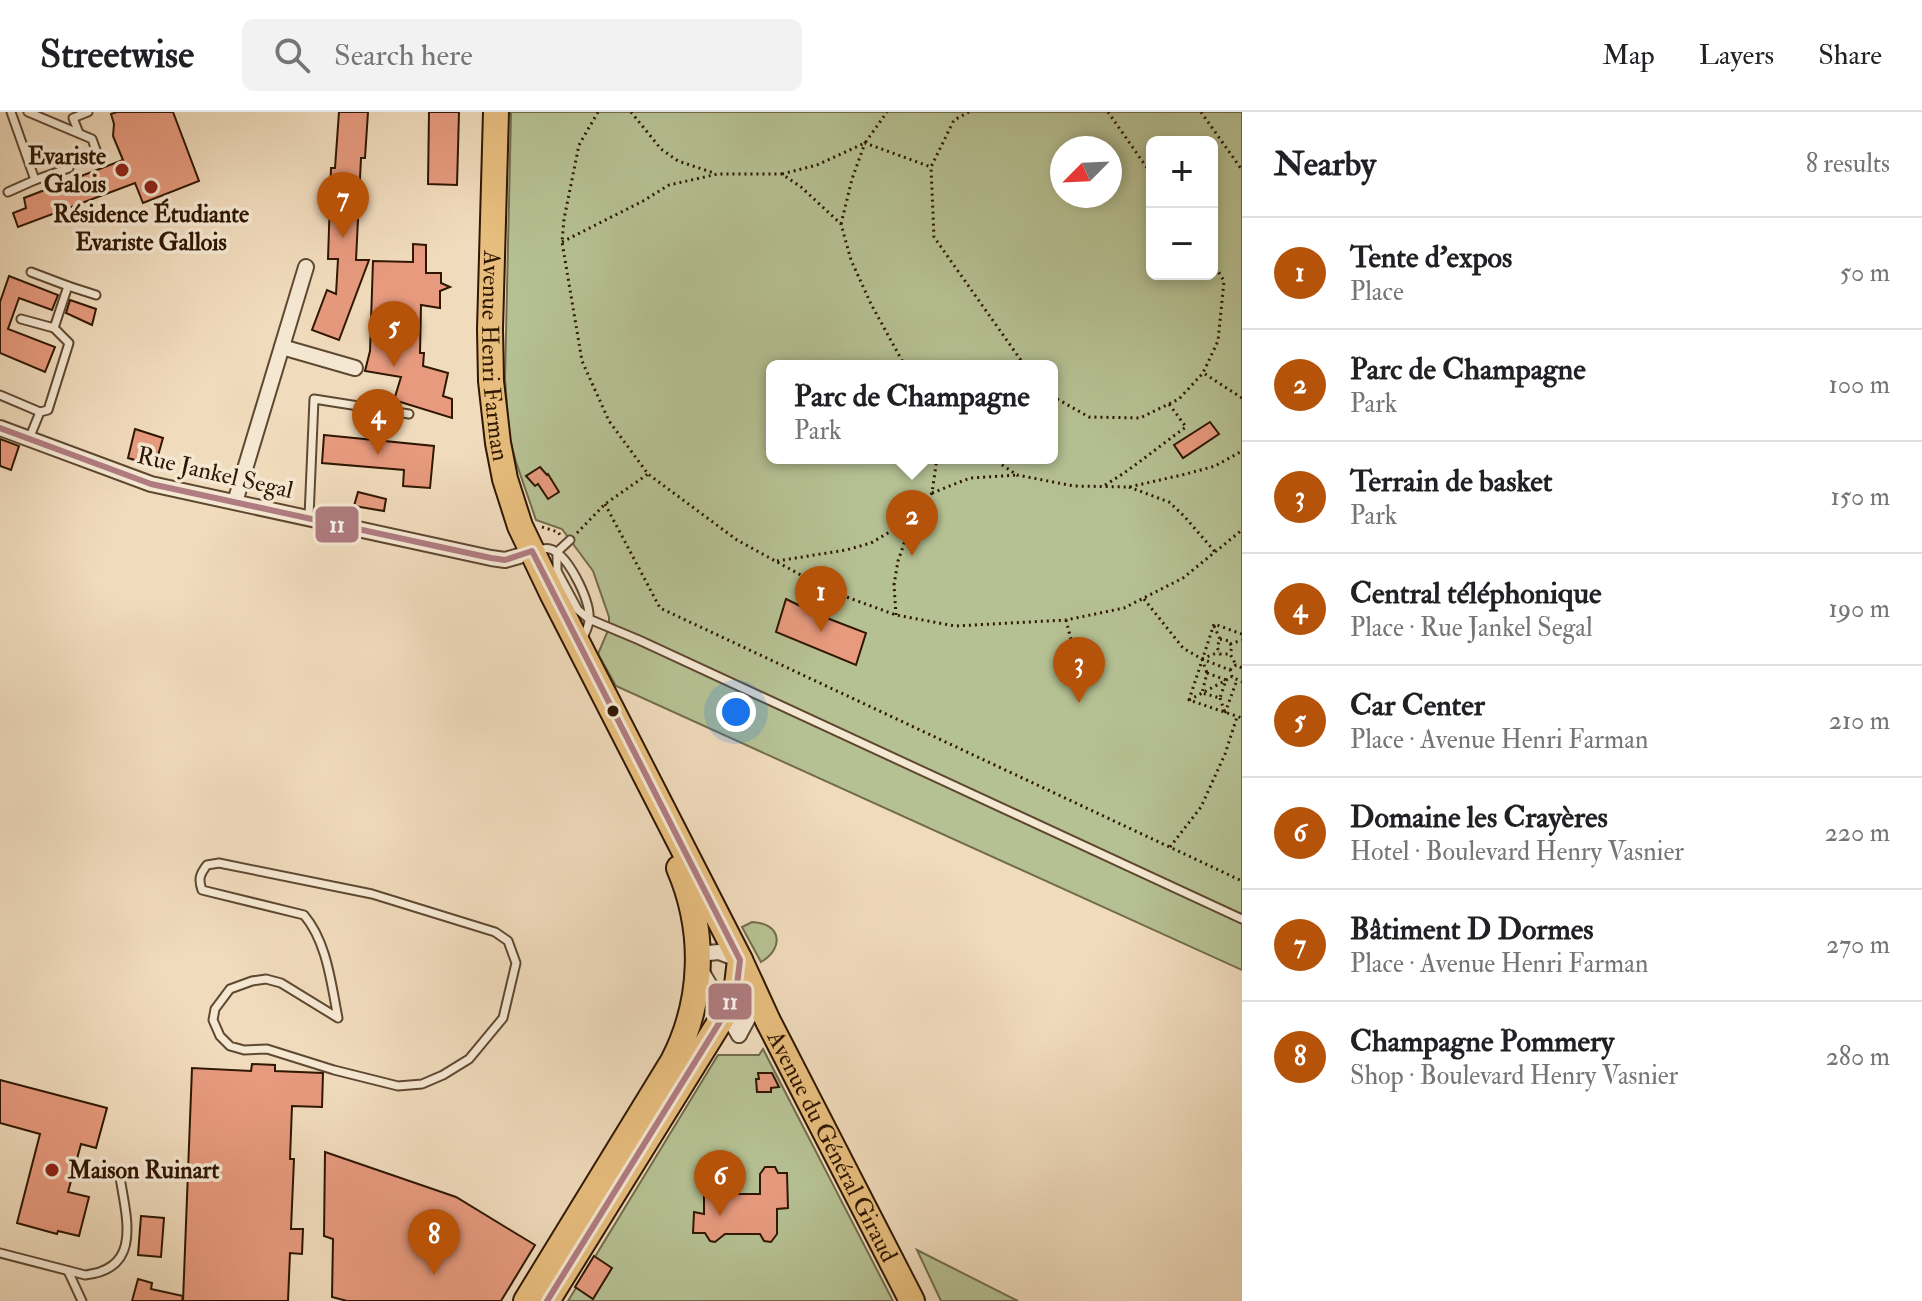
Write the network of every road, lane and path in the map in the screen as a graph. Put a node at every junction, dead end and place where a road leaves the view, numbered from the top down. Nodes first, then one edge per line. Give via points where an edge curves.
1 (11, 112) edge
2 (28, 112) edge
3 (88, 112) edge
4 (481, 112) edge
5 (496, 112) edge
6 (598, 112) edge
7 (631, 112) edge
8 (887, 112) edge
9 (969, 112) edge
10 (1108, 112) edge
11 (1201, 112) edge
12 (79, 133) junction
13 (865, 143) junction
14 (100, 161) dead end
15 (1146, 166) edge
16 (931, 167) junction
17 (69, 168) dead end
18 (1242, 170) edge
19 (718, 174) junction
20 (782, 174) junction
21 (35, 180) junction
22 (8, 192) dead end
23 (841, 224) junction
24 (562, 242) junction
25 (306, 267) dead end
26 (1218, 271) edge
27 (31, 272) dead end
28 (68, 286) junction
29 (96, 295) dead end
30 (21, 319) dead end
31 (54, 328) junction
32 (282, 347) junction
33 (902, 360) edge
34 (1021, 360) edge
35 (355, 368) dead end
36 (1203, 373) junction
37 (0, 395) edge
38 (1242, 398) edge
39 (1058, 399) edge
40 (1169, 404) junction
41 (40, 412) junction
42 (409, 414) dead end
43 (0, 428) edge
44 (29, 439) junction
45 (1242, 451) edge
46 (936, 464) edge
47 (1001, 464) edge
48 (648, 474) junction
49 (1017, 475) junction
50 (1104, 486) junction
51 (1129, 487) junction
52 (932, 493) junction
53 (235, 502) junction
54 (605, 504) junction
55 (309, 517) junction
56 (913, 518) junction
57 (536, 525) dead end
58 (509, 530) joint
59 (1242, 530) edge
60 (568, 542) junction
61 (1216, 553) junction
62 (776, 561) junction
63 (543, 563) junction
64 (807, 578) junction
65 (1144, 599) junction
66 (819, 615) dead end
67 (896, 615) junction
68 (589, 619) junction
69 (1066, 620) junction
70 (1214, 624) junction
71 (1242, 637) edge
72 (1220, 639) junction
73 (1230, 644) junction
74 (580, 648) junction
75 (1219, 652) junction
76 (1230, 654) junction
77 (1202, 659) junction
78 (1242, 660) edge
79 (1239, 666) edge
80 (1230, 670) junction
81 (1207, 673) junction
82 (1232, 677) junction
83 (1081, 678) dead end
84 (1226, 680) junction
85 (1239, 681) edge
86 (1202, 693) junction
87 (1220, 698) junction
88 (1189, 700) junction
89 (1225, 713) junction
90 (1240, 718) edge
91 (1170, 847) junction
92 (1242, 881) edge
93 (1242, 919) edge
94 (698, 960) junction
95 (740, 960) junction
96 (758, 1000) junction
97 (726, 1012) junction
98 (338, 1018) joint
99 (120, 1177) dead end
100 (0, 1253) edge
101 (68, 1271) junction
102 (82, 1301) edge
103 (526, 1301) edge
104 (547, 1301) edge
105 (912, 1301) edge

1 - 21 lane
2 - 12 lane
3 - 12 lane via 73,118
4 - 58 main road, Avenue Henri Farman via 477,391 484,446
5 - 63 main road, Avenue Henri Farman via 491,381 505,479 520,526
6 - 24 path via 579,145
7 - 19 path via 661,149 678,161
8 - 13 path
9 - 16 path via 954,120
10 - 15 path
11 - 18 path
12 - 14 lane via 92,139
13 - 16 path
13 - 20 path
13 - 23 path
16 - 34 path via 934,237
17 - 21 lane
19 - 20 path
19 - 24 path via 669,185
20 - 23 path
21 - 22 lane
23 - 33 path via 851,260
24 - 48 path via 582,361 609,421
25 - 32 street
26 - 36 path via 1224,281 1218,341
27 - 28 lane
28 - 29 lane
28 - 31 lane
30 - 31 lane
31 - 41 lane via 69,343 48,410
32 - 35 street
32 - 53 street
36 - 38 path
36 - 40 path
37 - 41 lane
39 - 40 path via 1089,417 1140,418
40 - 50 path via 1186,427
41 - 44 lane
42 - 55 lane via 314,399
43 - 44 street, Rue Jankel Segal
44 - 53 street, Rue Jankel Segal via 135,479
45 - 51 path via 1215,466
46 - 52 path
47 - 49 path
48 - 54 path
48 - 62 path via 737,540
49 - 50 path
49 - 52 path via 970,478
50 - 51 path
51 - 61 path via 1169,502
52 - 56 path
53 - 55 street, Rue Jankel Segal
54 - 60 path
54 - 91 path via 660,608
55 - 63 street, Rue Jankel Segal via 491,558
56 - 62 path via 871,543
56 - 67 path via 898,561
57 - 60 path via 558,532
58 - 63 main road, Avenue du Général Giraud
59 - 61 path
60 - 63 lane
61 - 65 path
62 - 64 path
63 - 68 lane
63 - 68 lane, Avenue du Général Giraud via 573,572
63 - 74 main road, Avenue du Général Giraud
63 - 94 main road, Avenue du Général Giraud via 685,881
64 - 66 path
64 - 67 path
65 - 69 path
65 - 77 path via 1183,648
67 - 69 path via 955,626
68 - 74 lane
68 - 93 lane
69 - 83 path
70 - 71 path
70 - 72 path
70 - 77 path
71 - 73 path
72 - 73 path
72 - 75 path
73 - 76 path
74 - 95 main road, Avenue du Général Giraud
75 - 76 path
75 - 77 path
76 - 79 path
77 - 80 path
77 - 81 path
77 - 88 path
78 - 79 path
79 - 80 path
80 - 82 path
81 - 84 path
81 - 86 path
82 - 84 path
82 - 85 path
84 - 86 path
84 - 87 path
85 - 89 path
86 - 87 path
86 - 88 path
87 - 89 path
88 - 89 path
89 - 90 path
90 - 91 path via 1201,807
91 - 92 path
94 - 95 street via 719,952
94 - 97 street
94 - 103 main road, Avenue du Général Giraud via 685,1037 673,1061
95 - 96 main road, Avenue du Général Giraud
95 - 97 main road
96 - 97 street via 739,1035
96 - 105 main road, Avenue du Général Giraud
97 - 104 main road
98 - 98 lane via 266,979 230,989 213,1020 230,1046 267,1049 398,1086 422,1084 469,1059 503,1018 516,963 508,941 495,932 372,894 219,863 207,865 201,873 202,890 304,915 327,964
99 - 101 lane via 129,1234 124,1252 113,1268 99,1274
100 - 101 lane
101 - 102 lane

